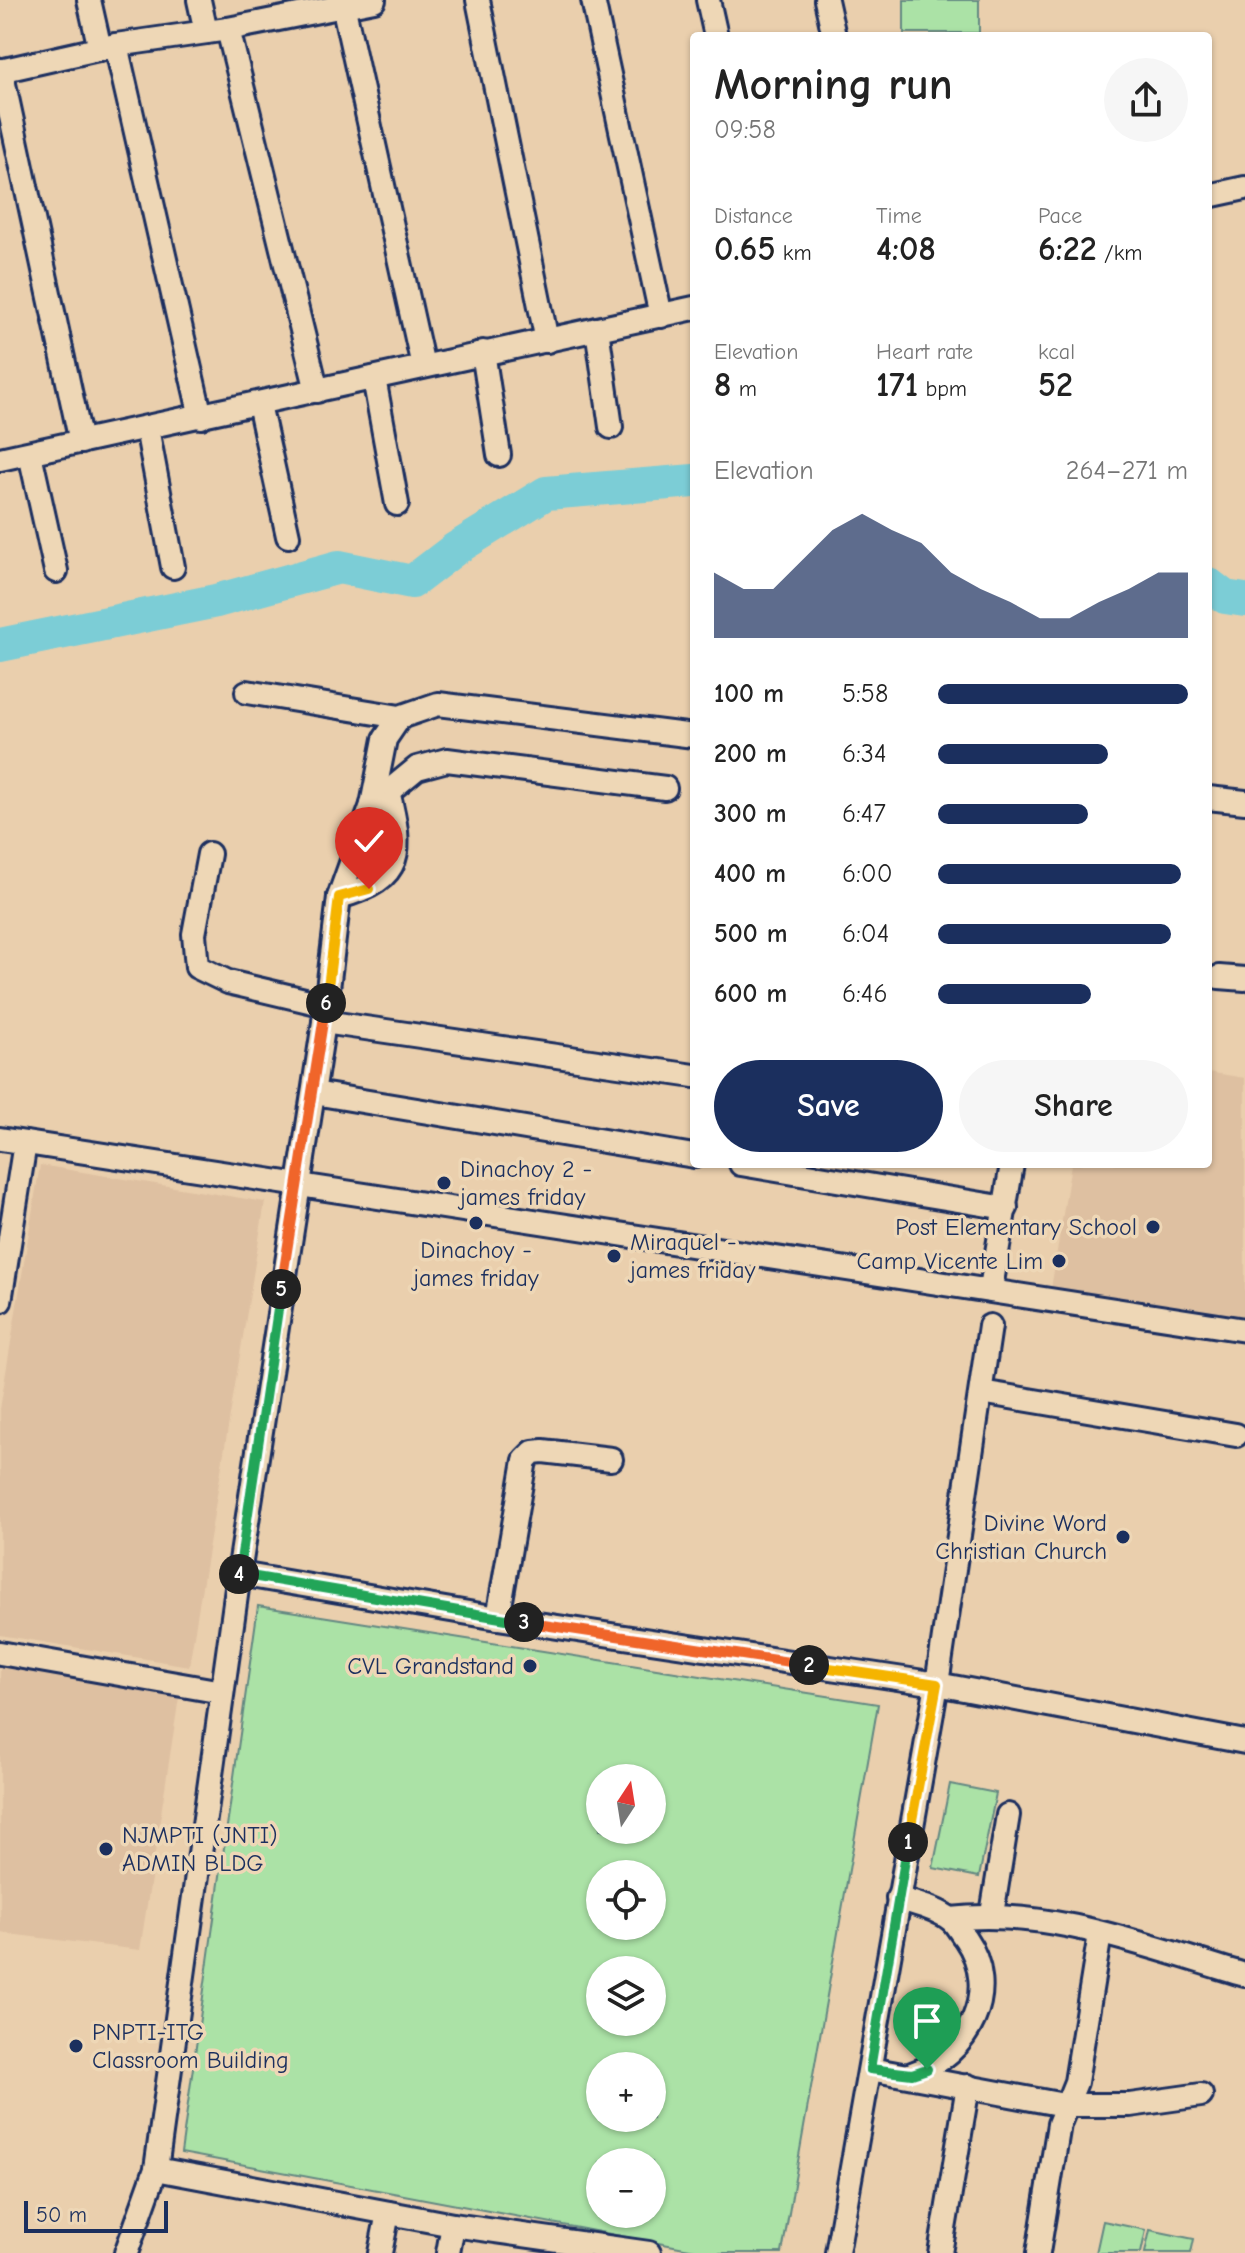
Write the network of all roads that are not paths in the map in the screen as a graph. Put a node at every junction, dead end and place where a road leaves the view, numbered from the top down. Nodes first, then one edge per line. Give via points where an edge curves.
1 (89, 0) edge
2 (199, 0) edge
3 (374, 0) edge
4 (478, 0) edge
5 (593, 0) edge
6 (708, 0) edge
7 (826, 0) edge
8 (343, 4) edge
9 (228, 29) junction
10 (206, 32) junction
11 (715, 32) edge
12 (833, 32) edge
13 (108, 47) junction
14 (0, 70) edge
15 (1245, 188) edge
16 (1212, 195) edge
17 (690, 309) edge
18 (661, 316) junction
19 (597, 329) junction
20 (547, 341) junction
21 (483, 352) junction
22 (423, 366) junction
23 (374, 378) junction
24 (317, 391) junction
25 (259, 404) junction
26 (201, 417) junction
27 (611, 427) dead end
28 (147, 428) junction
29 (81, 442) junction
30 (30, 454) junction
31 (499, 455) dead end
32 (0, 459) edge
33 (397, 504) dead end
34 (288, 536) dead end
35 (173, 567) dead end
36 (56, 571) dead end
37 (247, 692) dead end
38 (400, 717) junction
39 (690, 736) edge
40 (665, 788) dead end
41 (380, 798) junction
42 (1212, 798) edge
43 (1245, 802) edge
44 (209, 854) dead end
45 (339, 897) junction
46 (1219, 977) dead end
47 (1245, 979) edge
48 (325, 1013) junction
49 (690, 1075) edge
50 (314, 1093) junction
51 (0, 1139) edge
52 (25, 1143) junction
53 (690, 1155) edge
54 (765, 1168) edge
55 (1011, 1168) edge
56 (300, 1182) junction
57 (1006, 1208) junction
58 (991, 1288) junction
59 (0, 1301) edge
60 (990, 1326) dead end
61 (1245, 1330) edge
62 (981, 1392) junction
63 (1236, 1435) dead end
64 (611, 1459) dead end
65 (239, 1574) junction
66 (498, 1618) junction
67 (0, 1653) edge
68 (937, 1684) junction
69 (222, 1692) junction
70 (1245, 1742) edge
71 (1008, 1815) dead end
72 (898, 1898) junction
73 (992, 1914) junction
74 (951, 1919) junction
75 (1100, 1934) junction
76 (1245, 1975) edge
77 (870, 2069) junction
78 (912, 2074) junction
79 (968, 2086) junction
80 (1201, 2095) dead end
81 (1064, 2105) junction
82 (156, 2169) junction
83 (388, 2213) junction
84 (453, 2225) junction
85 (126, 2253) edge
86 (380, 2253) edge
87 (448, 2253) edge
88 (649, 2253) edge
89 (837, 2253) edge
90 (940, 2253) edge
91 (1038, 2253) edge

1 - 13 street
2 - 10 street
3 - 8 street
4 - 20 street
5 - 18 street
6 - 11 street
7 - 12 street
8 - 9 street
8 - 22 street
9 - 10 street
9 - 24 street
10 - 13 street
13 - 14 street
13 - 26 street
14 - 29 street
15 - 16 street
17 - 18 street
18 - 19 street
19 - 20 street
19 - 27 street
20 - 21 street
21 - 22 street
21 - 31 street
22 - 23 street
23 - 24 street
23 - 33 street
24 - 25 street
25 - 26 street
25 - 34 street
26 - 28 street
28 - 29 street
28 - 35 street
29 - 30 street
30 - 32 street
30 - 36 street
37 - 38 street
38 - 39 street via 438,704
38 - 41 street via 385,739
40 - 41 street via 447,760 417,768
41 - 45 street
41 - 45 street via 397,825 395,861 388,876 369,889
42 - 43 street
44 - 48 street via 194,934 197,967
45 - 48 street
46 - 47 street
48 - 49 street
48 - 50 street
50 - 53 street
50 - 56 street
51 - 52 street
52 - 56 street
52 - 59 street
54 - 57 street
55 - 57 street
56 - 58 street
56 - 65 street
57 - 58 street
58 - 61 street
60 - 62 street
62 - 63 street
62 - 68 street
64 - 66 street via 543,1451 525,1460
65 - 66 street
65 - 69 street
66 - 68 street
67 - 69 street
68 - 70 street
68 - 72 street
69 - 82 street
71 - 73 street
72 - 74 street
72 - 77 street
73 - 74 street
73 - 75 street
74 - 78 street via 980,1966 979,2006 952,2053
75 - 76 street
75 - 81 street via 1076,2082
77 - 78 street
77 - 89 street
78 - 79 street
79 - 81 street
79 - 90 street
80 - 81 street via 1130,2105
81 - 91 street
82 - 83 street
82 - 85 street
83 - 84 street
83 - 86 street
84 - 87 street
84 - 88 street

